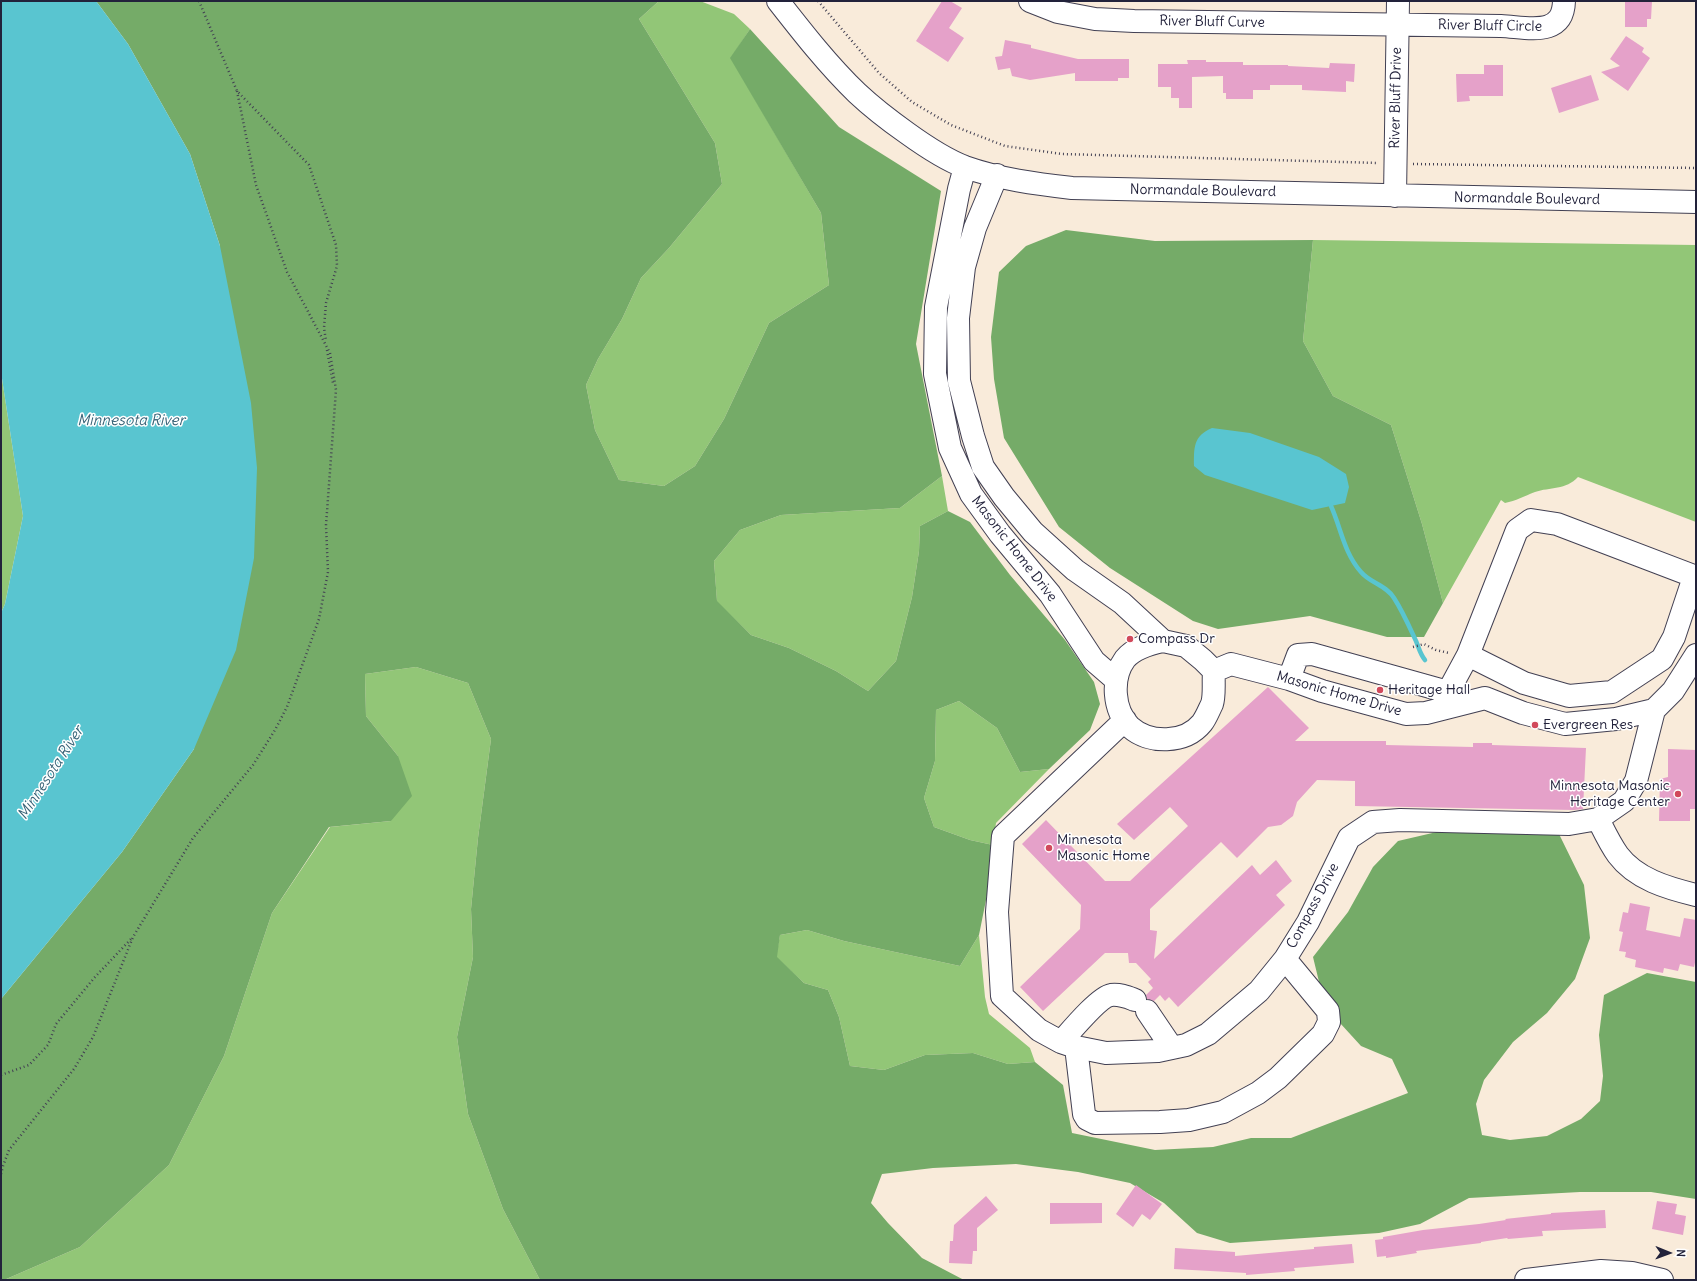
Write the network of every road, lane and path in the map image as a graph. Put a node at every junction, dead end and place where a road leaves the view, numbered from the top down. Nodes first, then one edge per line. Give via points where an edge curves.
1 (199, 1) edge
2 (778, 1) edge
3 (818, 1) edge
4 (1030, 1) edge
5 (1398, 1) edge
6 (1564, 1) edge
7 (1398, 25) junction
8 (237, 91) junction
9 (1395, 164) junction
10 (965, 167) junction
11 (1696, 168) edge
12 (997, 175) junction
13 (1395, 196) junction
14 (1696, 202) edge
15 (326, 344) junction
16 (1695, 577) edge
17 (1163, 641) junction
18 (1413, 648) dead end
19 (1468, 655) junction
20 (1696, 655) edge
21 (1214, 671) junction
22 (1289, 679) junction
23 (1116, 680) junction
24 (1448, 699) junction
25 (1654, 710) junction
26 (1125, 720) junction
27 (1598, 820) junction
28 (1696, 895) edge
29 (133, 937) junction
30 (1285, 959) junction
31 (1068, 1044) junction
32 (1172, 1048) junction
33 (1, 1075) edge
34 (1, 1174) edge
35 (1526, 1280) edge
36 (1662, 1280) edge

1 - 8 path
2 - 10 street, Normandale Boulevard via 814,46 858,94 917,140
3 - 9 path via 879,73 912,102 951,125 1005,146 1062,154
4 - 7 street, River Bluff Curve via 1058,12 1095,19
5 - 7 street, River Bluff Drive
6 - 7 street, River Bluff Circle via 1564,12 1550,27
7 - 9 street, River Bluff Drive
8 - 15 path via 256,185 287,272
8 - 15 path via 308,165 336,245 337,266 326,303
9 - 11 path
9 - 13 street, River Bluff Drive
10 - 12 street, Normandale Boulevard
10 - 23 street, Masonic Home Drive via 936,307 935,374 950,448 975,500 1050,594 1094,661
12 - 13 street, Normandale Boulevard via 1029,183 1072,188
12 - 17 street, Masonic Home Drive via 975,228 964,267 958,318 959,381 983,467 1033,532 1074,570 1122,603
13 - 14 street, Normandale Boulevard
15 - 29 path via 336,390 326,525 328,572 319,619 276,730 253,765 193,838
16 - 19 street via 1674,637 1662,659 1612,692 1569,696 1524,683
16 - 19 street via 1557,524 1531,520 1516,530
17 - 21 street via 1186,646
17 - 23 street via 1143,645 1126,659
18 - 19 path via 1424,644 1445,653
19 - 24 street
20 - 25 street via 1673,691
21 - 22 street, Masonic Home Drive via 1231,664
21 - 26 street via 1213,703 1201,724 1186,735 1162,740 1141,735
22 - 24 street, Masonic Home Drive via 1322,691 1406,714 1426,713
22 - 24 street via 1298,655 1312,654
23 - 26 street via 1117,706
24 - 25 street, Masonic Home Drive via 1485,698 1524,713 1565,724
25 - 27 street, Compass Drive via 1636,781 1624,801
26 - 31 street, Compass Drive via 1003,836 997,912 1002,996 1039,1030
27 - 28 street via 1617,854 1632,870 1662,885
27 - 30 street, Compass Drive via 1569,824 1400,820 1374,822 1349,838 1308,922
29 - 33 path via 56,1024 48,1045 29,1066
29 - 34 path via 93,1037 74,1069 9,1150
30 - 31 street via 1328,1011 1329,1022 1323,1034 1278,1078 1258,1093 1223,1112 1189,1120 1160,1122 1095,1122 1087,1119
30 - 32 street, Compass Drive via 1259,992 1208,1034 1186,1045
31 - 32 street, Compass Drive via 1106,1053
31 - 32 street via 1101,1000 1110,995 1124,996 1141,1006
35 - 36 street via 1602,1271 1632,1273

